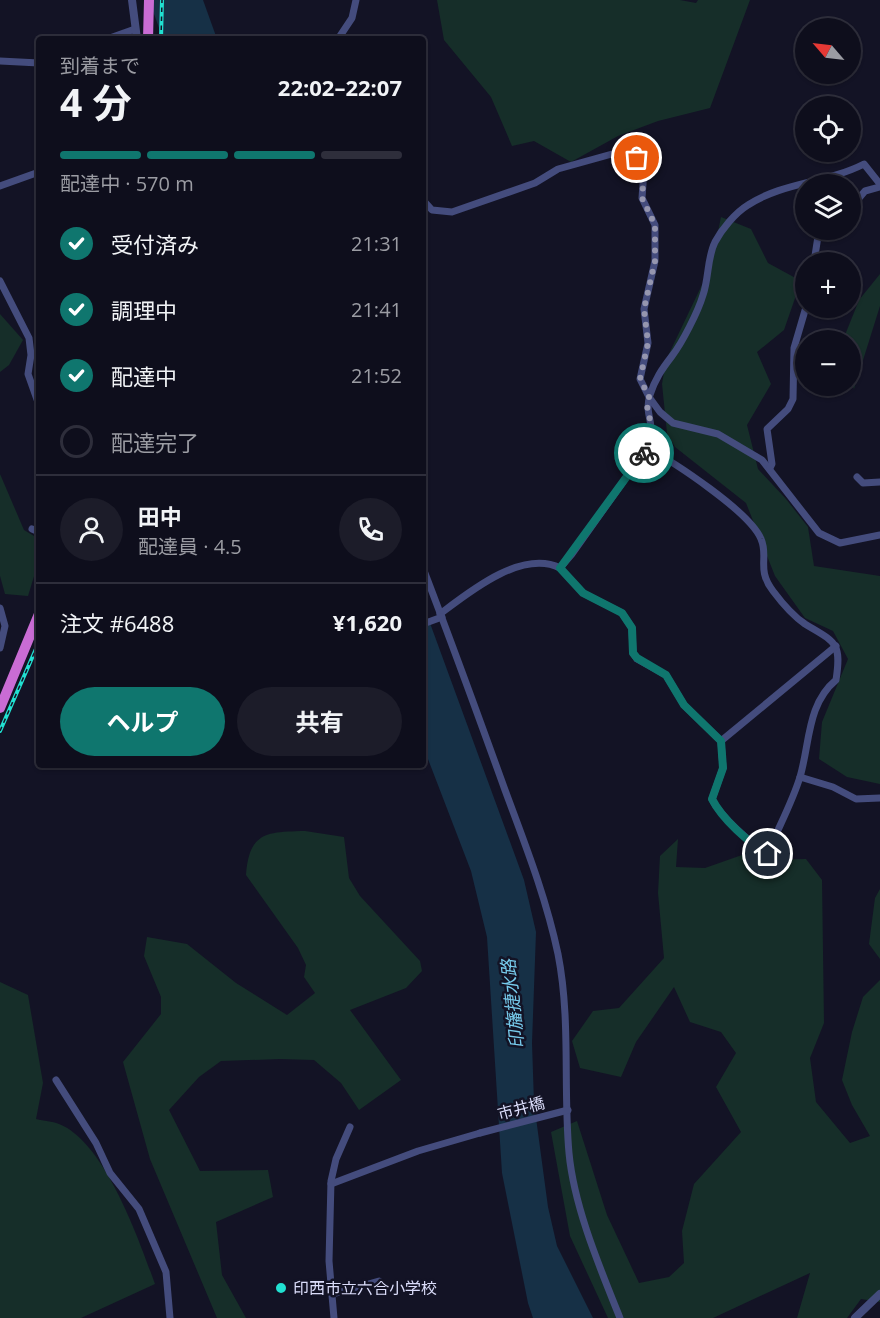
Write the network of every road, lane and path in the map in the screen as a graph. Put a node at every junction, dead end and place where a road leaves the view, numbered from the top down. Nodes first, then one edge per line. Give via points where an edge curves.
1 (132, 0) edge
2 (149, 0) edge
3 (356, 0) edge
4 (135, 29) junction
5 (115, 36) edge
6 (136, 36) edge
7 (148, 36) edge
8 (340, 36) edge
9 (0, 61) edge
10 (36, 63) edge
11 (36, 173) edge
12 (880, 185) edge
13 (0, 186) edge
14 (861, 196) edge
15 (426, 203) edge
16 (0, 280) edge
17 (803, 318) edge
18 (36, 388) edge
19 (649, 397) junction
20 (647, 448) junction
21 (770, 468) junction
22 (857, 477) dead end
23 (880, 482) edge
24 (880, 535) edge
25 (560, 568) junction
26 (426, 575) edge
27 (0, 608) edge
28 (441, 616) junction
29 (36, 621) edge
30 (426, 623) edge
31 (836, 646) junction
32 (0, 648) edge
33 (0, 708) edge
34 (721, 741) junction
35 (800, 777) junction
36 (880, 798) edge
37 (56, 1080) dead end
38 (568, 1110) dead end
39 (351, 1127) dead end
40 (331, 1184) junction
41 (379, 1281) dead end
42 (333, 1294) junction
43 (880, 1294) edge
44 (170, 1318) edge
45 (334, 1318) edge
46 (620, 1318) edge
47 (855, 1318) edge

1 - 4 street
2 - 7 highway
3 - 8 street via 352,18
4 - 5 street
4 - 6 street
9 - 10 street
11 - 13 street
12 - 14 street
12 - 19 street via 864,164 814,183 771,193 736,214 715,243 703,296 673,355 659,371
15 - 19 street via 432,210 452,212 535,183 558,169 612,154 637,158 644,171 642,198 655,225 655,261 644,309 648,343 640,379
16 - 18 street via 29,339 32,355 28,374
17 - 21 street via 794,348 793,399 767,429
19 - 20 street via 653,434
19 - 21 street via 673,423 718,434
20 - 25 street
20 - 31 street via 733,507 761,539 762,569 771,590 804,623
21 - 24 street via 819,533 840,543
22 - 23 street via 863,483
25 - 28 street via 532,564 505,572 472,591
25 - 34 street via 583,593 622,613 632,628 633,653 666,675 684,705
26 - 28 street
27 - 32 street via 5,626
28 - 30 street
28 - 46 street via 551,924 564,985 569,1155 574,1185
29 - 33 highway
31 - 34 street
31 - 35 street via 836,680 821,695 813,715
34 - 35 street via 723,768 712,799 768,854
35 - 36 street via 856,799
37 - 44 street via 110,1173 139,1209 166,1272
38 - 40 street, 市井橋, bridge via 418,1151
39 - 40 street via 336,1159
40 - 42 street via 329,1261
41 - 42 street
42 - 45 street
43 - 47 street

